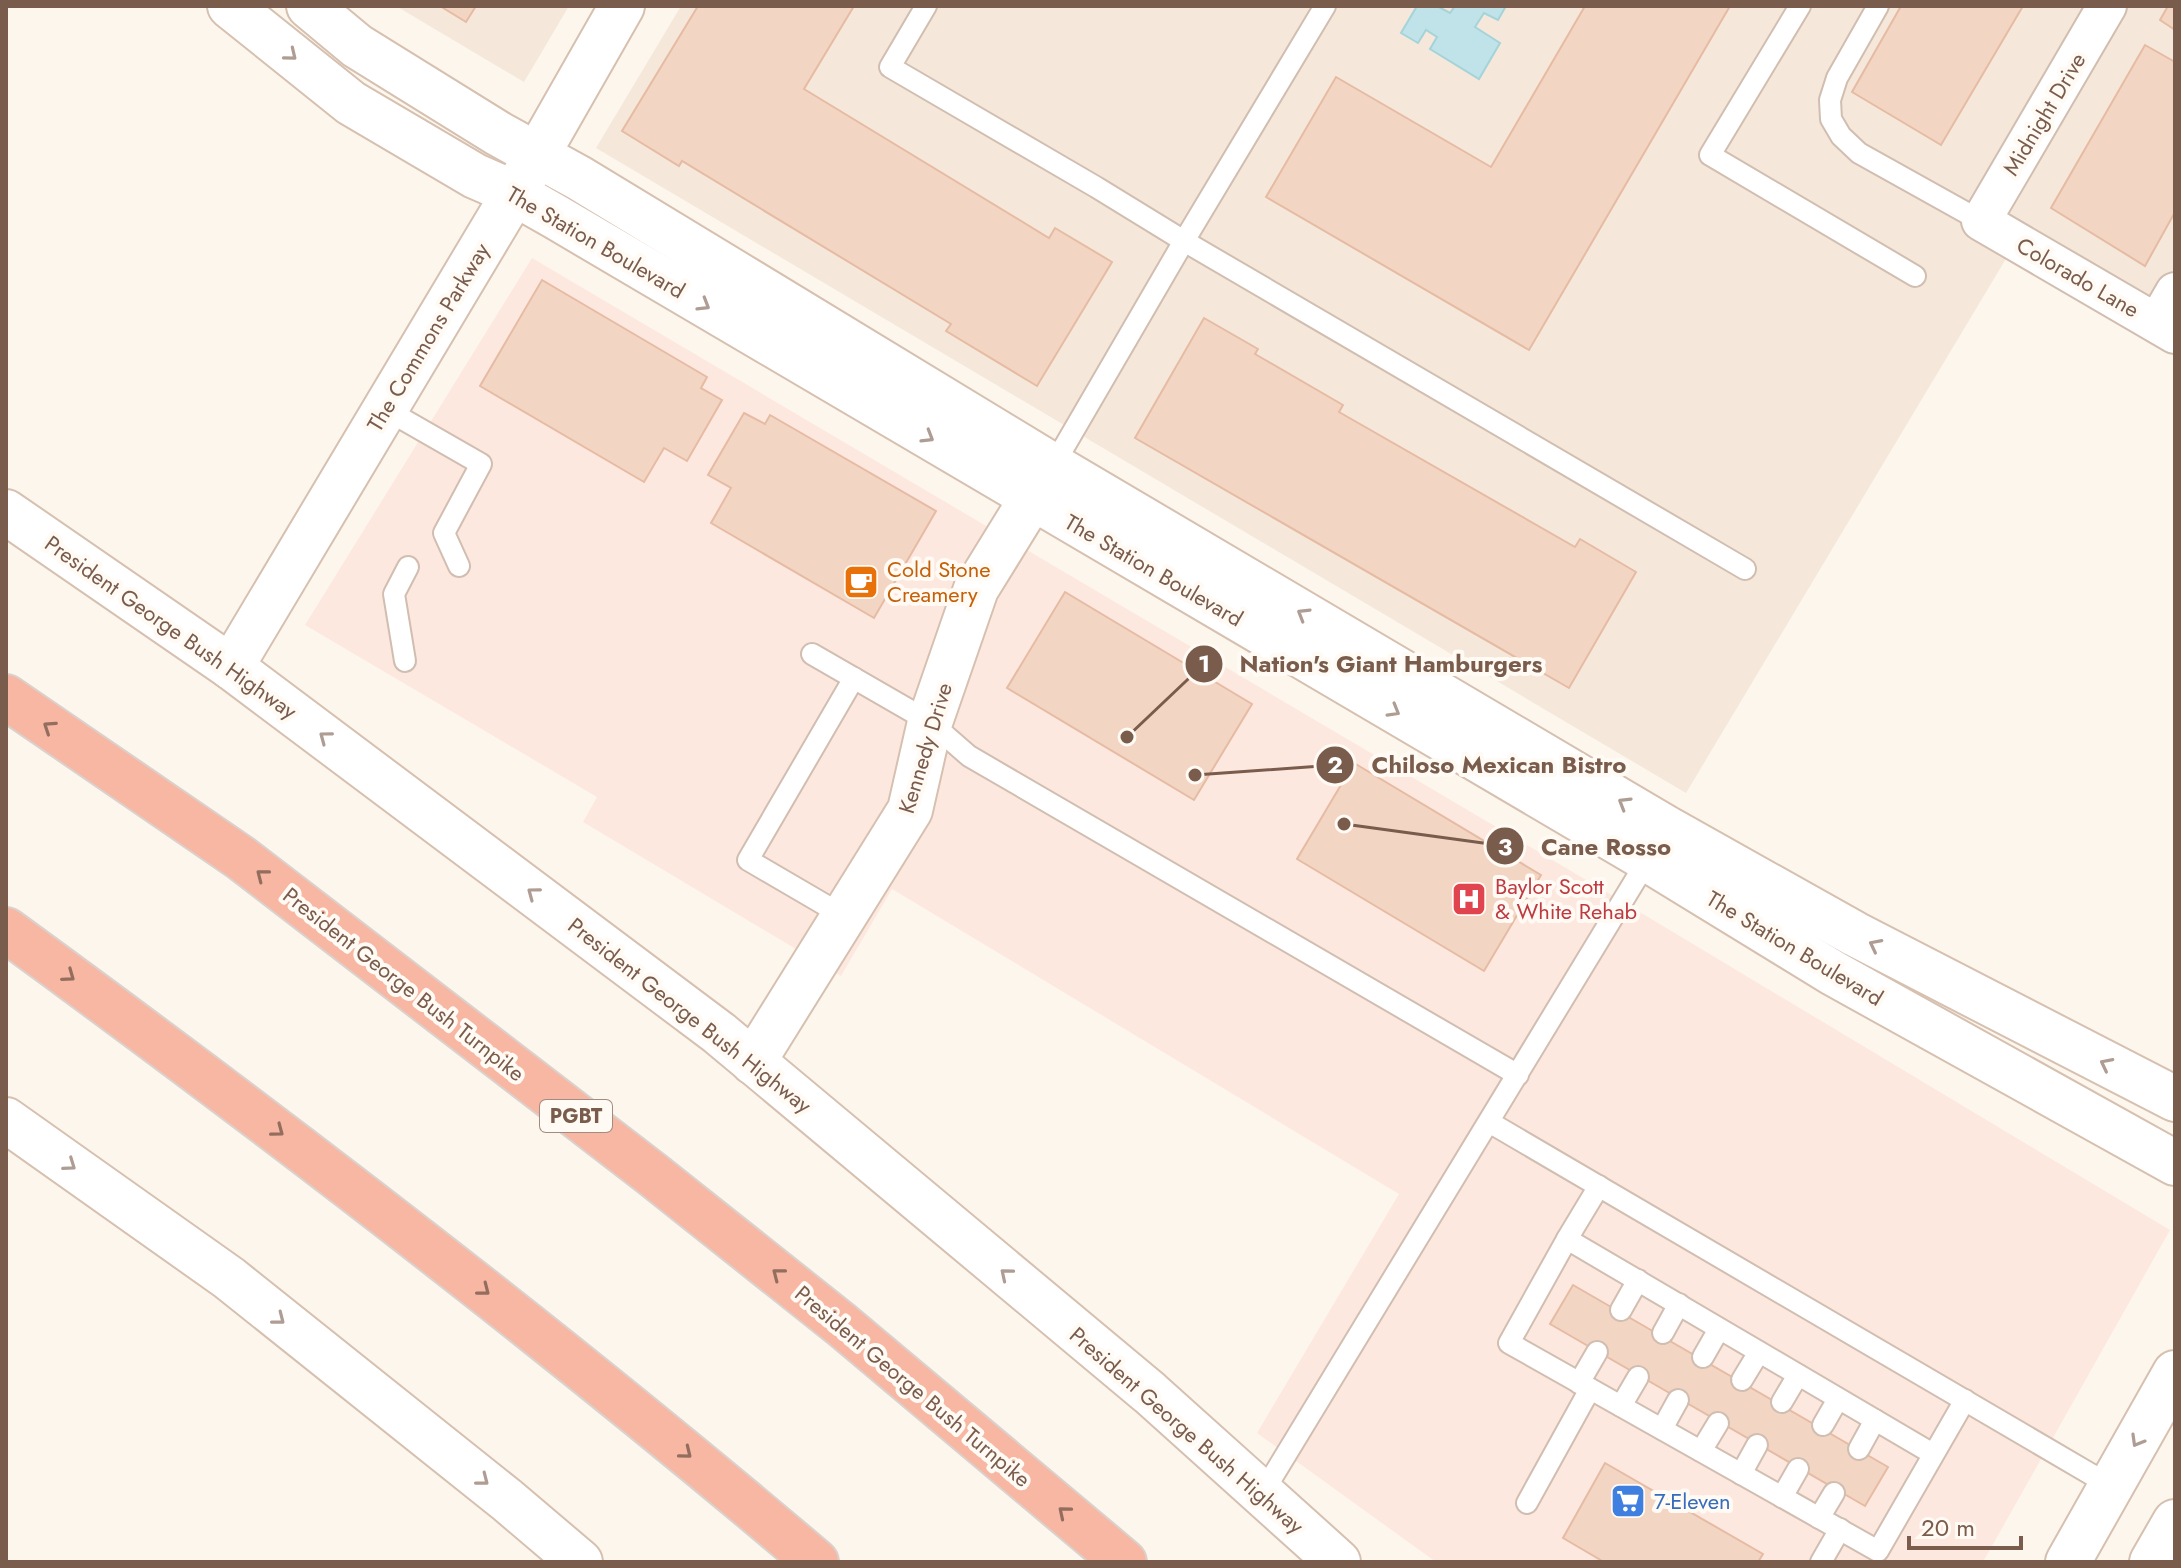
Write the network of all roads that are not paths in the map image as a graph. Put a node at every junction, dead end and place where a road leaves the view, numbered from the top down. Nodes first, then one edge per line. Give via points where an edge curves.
1 (230, 6) edge
2 (309, 6) edge
3 (622, 6) edge
4 (926, 6) edge
5 (1325, 6) edge
6 (1800, 6) edge
7 (1878, 6) edge
8 (2107, 6) edge
9 (537, 155) junction
10 (514, 193) junction
11 (1981, 221) junction
12 (1184, 241) junction
13 (1915, 276) dead end
14 (2169, 316) edge
15 (385, 409) junction
16 (1042, 482) junction
17 (6, 512) edge
18 (459, 566) dead end
19 (408, 567) dead end
20 (1745, 569) dead end
21 (812, 654) dead end
22 (405, 661) dead end
23 (231, 667) junction
24 (854, 678) junction
25 (6, 697) edge
26 (930, 722) junction
27 (1656, 844) junction
28 (844, 916) junction
29 (6, 930) edge
30 (753, 1062) junction
31 (1518, 1075) junction
32 (2175, 1099) edge
33 (6, 1120) edge
34 (1489, 1122) junction
35 (2175, 1163) edge
36 (1599, 1186) junction
37 (1567, 1239) junction
38 (1638, 1280) junction
39 (1679, 1304) junction
40 (1621, 1310) dead end
41 (1719, 1329) junction
42 (1663, 1333) dead end
43 (1597, 1352) dead end
44 (1759, 1352) junction
45 (1703, 1357) dead end
46 (2175, 1373) edge
47 (1798, 1375) junction
48 (1638, 1377) dead end
49 (1742, 1380) dead end
50 (1585, 1386) junction
51 (1838, 1399) junction
52 (1678, 1400) dead end
53 (1965, 1400) junction
54 (1782, 1402) dead end
55 (1621, 1406) junction
56 (1875, 1420) junction
57 (1718, 1423) dead end
58 (1823, 1425) dead end
59 (1662, 1429) junction
60 (1757, 1445) dead end
61 (1859, 1449) dead end
62 (1701, 1451) junction
63 (1933, 1454) junction
64 (1798, 1469) dead end
65 (1741, 1474) junction
66 (2111, 1486) junction
67 (1834, 1493) dead end
68 (1262, 1494) junction
69 (1782, 1497) junction
70 (1527, 1503) dead end
71 (1819, 1518) junction
72 (2175, 1522) edge
73 (1840, 1529) junction
74 (580, 1562) edge
75 (816, 1562) edge
76 (1124, 1562) edge
77 (1338, 1562) edge
78 (1821, 1562) edge
79 (2068, 1562) edge
80 (2152, 1562) edge

1 -> 10 street, The Station Boulevard via 351,103
2 - 9 street, The Station Boulevard via 357,46
3 - 9 street, The Commons Parkway
4 - 12 lane via 890,67
5 - 12 lane
6 - 13 lane via 1710,155
7 - 11 lane via 1837,78 1831,119 1859,153
8 - 11 street, Midnight Drive
9 - 10 street, The Commons Parkway
9 - 16 street, The Station Boulevard
10 - 15 street, The Commons Parkway
10 -> 16 street, The Station Boulevard
11 - 14 street, Colorado Lane
12 - 16 lane
12 - 20 lane
15 - 18 lane via 481,464 444,533
15 - 23 street, The Commons Parkway
16 - 26 street, Kennedy Drive via 976,589
16 - 27 street, The Station Boulevard
17 - 23 street, President George Bush Highway
19 - 22 lane via 394,594
21 - 24 lane
30 -> 23 street, President George Bush Highway
24 - 26 lane
24 - 28 lane via 748,860
76 -> 25 highway, President George Bush Turnpike / PGBT via 842,1325 652,1174 241,858
26 - 28 street, Kennedy Drive via 910,810
26 - 31 lane via 969,756
27 - 31 lane
32 -> 27 street, The Station Boulevard via 1855,934
27 - 35 street, The Station Boulevard via 1833,973
28 - 30 street, Kennedy Drive
29 -> 75 highway via 430,1248
68 -> 30 street, President George Bush Highway via 1150,1393
31 - 34 lane
33 -> 74 street via 229,1278
34 - 36 lane
34 - 68 lane
36 - 37 lane
36 - 53 lane
37 - 38 lane
37 - 50 lane via 1509,1343
38 - 39 lane
38 - 40 lane
39 - 41 lane
39 - 42 lane
41 - 44 lane
41 - 45 lane
43 - 50 lane
44 - 47 lane
44 - 49 lane
46 -> 66 street
47 - 51 lane
47 - 54 lane
48 - 55 lane
50 - 55 lane
50 - 70 lane
51 - 56 lane
51 - 58 lane
52 - 59 lane
53 - 63 lane
53 - 66 lane
55 - 59 lane
56 - 61 lane
56 - 63 lane
57 - 62 lane
59 - 62 lane
60 - 65 lane
62 - 65 lane
63 - 73 lane via 1878,1551
64 - 69 lane
65 - 69 lane
66 - 79 street
67 - 71 lane
68 - 77 street, President George Bush Highway
69 - 71 lane
71 - 73 lane
72 - 80 street
73 - 78 lane

